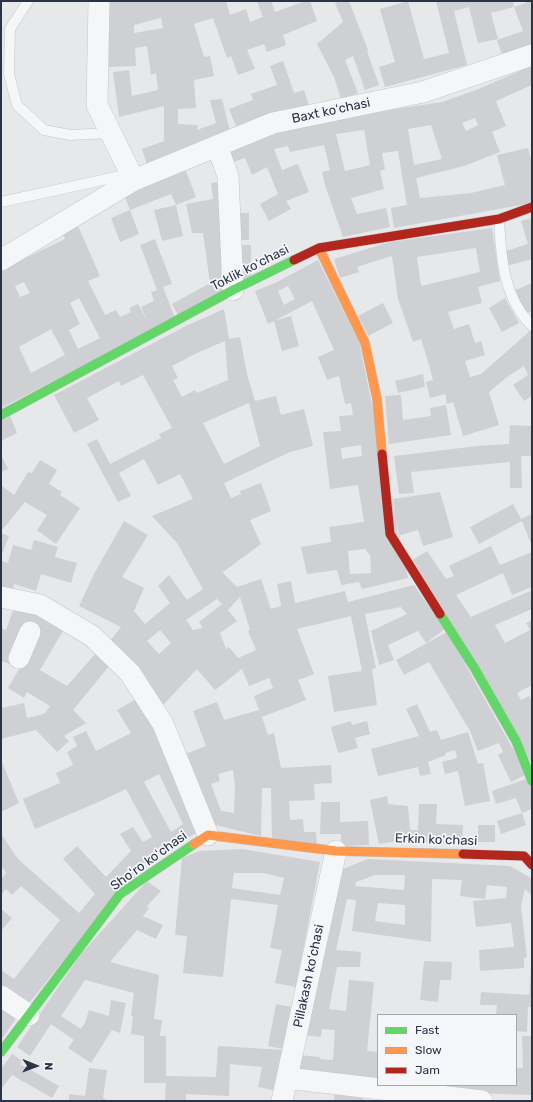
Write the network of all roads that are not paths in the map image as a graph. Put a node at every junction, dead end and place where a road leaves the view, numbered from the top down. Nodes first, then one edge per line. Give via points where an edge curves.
1 (28, 1) edge
2 (99, 1) edge
3 (532, 55) edge
4 (111, 133) junction
5 (217, 146) junction
6 (132, 177) junction
7 (1, 202) edge
8 (532, 207) edge
9 (499, 218) junction
10 (319, 248) junction
11 (1, 260) edge
12 (233, 290) junction
13 (532, 326) edge
14 (1, 416) edge
15 (1, 596) edge
16 (35, 617) junction
17 (19, 658) dead end
18 (532, 781) edge
19 (208, 835) junction
20 (336, 851) junction
21 (529, 857) edge
22 (1, 996) edge
23 (29, 1015) junction
24 (1, 1052) edge
25 (287, 1078) junction
26 (282, 1101) edge
27 (482, 1101) edge

1 - 4 lane via 10,29 9,74 17,105 44,130 70,135
2 - 4 street via 97,105
3 - 5 street, Baxt koʻchasi via 423,92 273,123
4 - 6 street
5 - 6 street, Baxt koʻchasi
5 - 12 street via 228,176
6 - 7 lane
6 - 11 street, Baxt koʻchasi
8 - 9 street, Toklik koʻchasi
9 - 10 street, Toklik koʻchasi
9 - 13 lane via 501,256 506,282 514,302
10 - 12 street, Toklik koʻchasi
10 - 18 street via 365,343 377,399 390,534 475,669 516,741
12 - 14 street, Toklik koʻchasi
15 - 16 street
16 - 17 street
16 - 19 street via 92,636 130,673 163,724
19 - 20 street, Shoʻro koʻchasi
19 - 23 street, Shoʻro koʻchasi via 120,894
20 - 21 street, Erkin koʻchasi
20 - 25 street, Pillakash koʻchasi
22 - 23 street
23 - 24 street, Shoʻro koʻchasi
25 - 26 street, Pillakash koʻchasi
25 - 27 street

